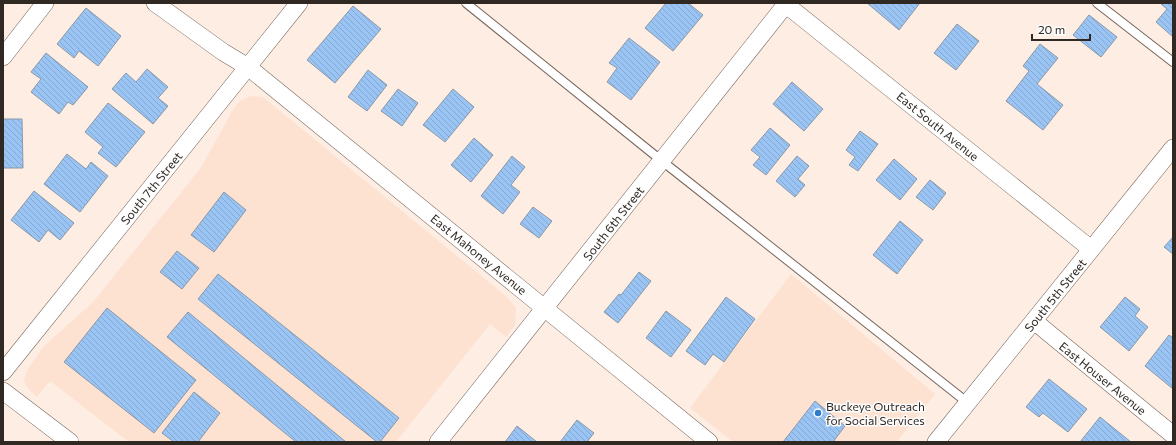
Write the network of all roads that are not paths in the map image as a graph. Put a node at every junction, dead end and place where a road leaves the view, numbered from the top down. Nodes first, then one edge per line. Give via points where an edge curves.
1 (45, 3) edge
2 (155, 3) edge
3 (299, 3) edge
4 (466, 3) edge
5 (1096, 3) edge
6 (786, 4) edge
7 (3, 56) edge
8 (1173, 62) edge
9 (248, 67) junction
10 (1173, 149) edge
11 (662, 161) junction
12 (1091, 249) junction
13 (545, 308) junction
14 (1034, 321) junction
15 (3, 372) edge
16 (3, 391) edge
17 (968, 403) junction
18 (1173, 435) edge
19 (70, 442) edge
20 (438, 442) edge
21 (710, 442) edge
22 (936, 442) edge

1 - 7 street
2 - 9 street, East Mahoney Avenue
3 - 9 street, South 7th Street
4 - 11 lane
5 - 8 lane
6 - 11 street, South 6th Street
6 - 12 street, East South Avenue
9 - 13 street, East Mahoney Avenue
9 - 15 street, South 7th Street
10 - 12 street, South 5th Street
11 - 13 street, South 6th Street
11 - 17 lane
12 - 14 street, South 5th Street
13 - 20 street, South 6th Street
13 - 21 street, East Mahoney Avenue
14 - 17 street, South 5th Street
14 - 18 street, East Houser Avenue
16 - 19 street
17 - 22 street, South 5th Street

